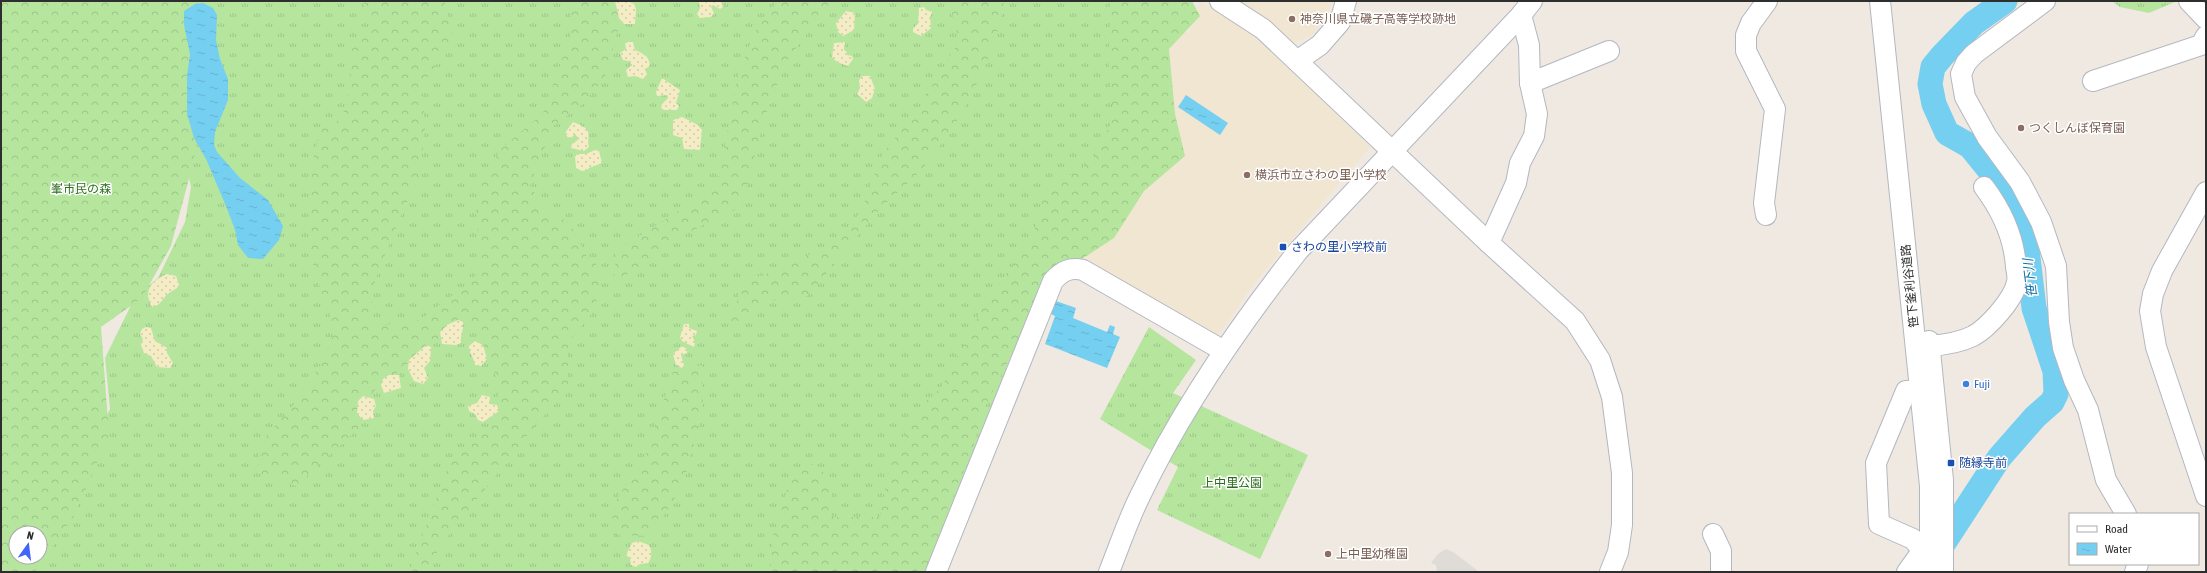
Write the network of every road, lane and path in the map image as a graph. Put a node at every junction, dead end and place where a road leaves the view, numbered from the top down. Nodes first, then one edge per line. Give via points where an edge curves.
1 (1220, 1) edge
2 (1346, 1) edge
3 (1767, 1) edge
4 (1880, 1) edge
5 (1894, 1) edge
6 (2045, 1) edge
7 (2189, 1) edge
8 (1527, 8) edge
9 (2206, 19) edge
10 (2206, 36) edge
11 (1609, 51) dead end
12 (1297, 61) junction
13 (2093, 81) dead end
14 (1530, 83) junction
15 (1392, 150) junction
16 (1984, 187) dead end
17 (2206, 192) edge
18 (1766, 215) dead end
19 (1489, 243) junction
20 (1929, 346) junction
21 (1224, 351) junction
22 (1926, 390) junction
23 (2206, 496) edge
24 (2125, 513) edge
25 (1713, 534) dead end
26 (1927, 547) junction
27 (1944, 566) edge
28 (936, 572) edge
29 (1109, 572) edge
30 (1610, 572) edge
31 (1721, 572) edge
32 (1907, 572) edge
33 (1930, 572) edge

1 - 12 street via 1263,29
2 - 12 street via 1340,22 1320,45
3 - 18 street via 1751,23 1746,36 1746,51 1775,109 1764,203
4 - 22 street, 笹下釜利谷道路
5 - 20 street, 笹下釜利谷道路
6 - 24 street via 1974,54 1961,74 1965,98 1987,137 2020,182 2041,222 2056,266 2063,348 2088,410 2106,480
7 - 9 street
8 - 14 street
8 - 15 street
10 - 13 street via 2202,45
11 - 14 street
12 - 15 street
14 - 19 street via 1537,114 1534,136 1520,163 1516,183
15 - 19 street
15 - 21 street via 1298,251
16 - 20 street via 1996,203 2008,227 2015,254 2017,282 2013,294 1990,322 1973,336
17 - 23 street via 2162,271 2153,294 2150,311 2156,347
19 - 30 street via 1575,321 1600,360 1612,397 1622,473 1622,525 1618,552
20 - 22 street, 笹下釜利谷道路
21 - 28 street via 1083,270 1073,268 1060,273 1053,281
21 - 29 street via 1193,399 1139,496
22 - 26 street, 笹下釜利谷道路 via 1930,486
22 - 26 street via 1906,391 1876,463 1876,474 1879,524
22 - 27 street, 笹下釜利谷道路 via 1944,480
25 - 31 street via 1721,551
26 - 32 street
26 - 33 street, 笹下釜利谷道路

